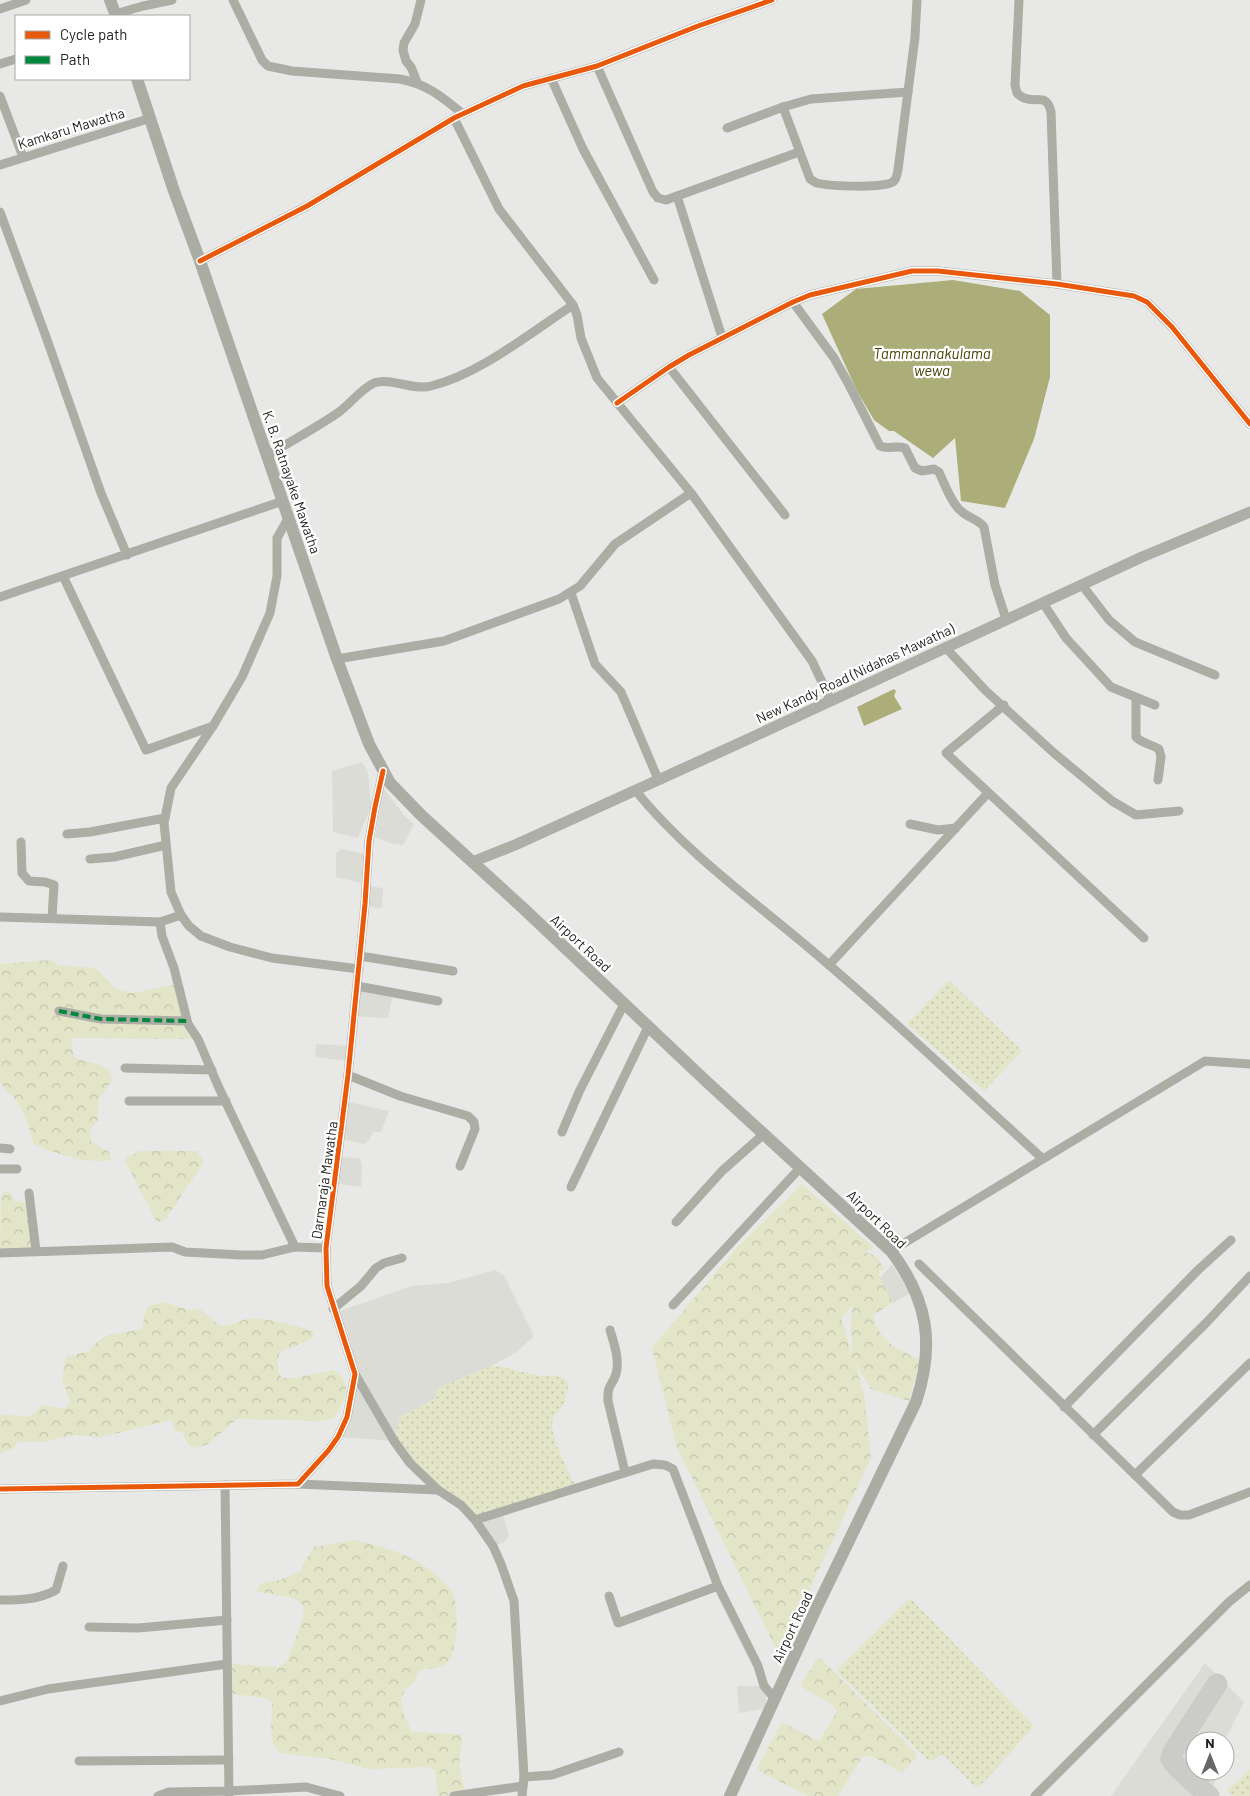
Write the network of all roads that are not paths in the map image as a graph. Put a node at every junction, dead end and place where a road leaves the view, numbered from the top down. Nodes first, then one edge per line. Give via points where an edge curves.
1 (26, 0) edge
2 (110, 0) edge
3 (172, 0) edge
4 (233, 0) edge
5 (421, 0) edge
6 (772, 0) edge
7 (917, 0) edge
8 (1019, 0) edge
9 (0, 9) edge
10 (115, 15) edge
11 (15, 59) edge
12 (0, 64) edge
13 (597, 66) junction
14 (551, 78) junction
15 (137, 80) edge
16 (417, 82) junction
17 (908, 92) junction
18 (0, 96) edge
19 (783, 106) junction
20 (458, 116) junction
21 (4, 118) edge
22 (151, 118) junction
23 (727, 128) dead end
24 (799, 152) junction
25 (23, 157) junction
26 (0, 164) edge
27 (677, 196) junction
28 (0, 212) edge
29 (200, 261) junction
30 (654, 280) dead end
31 (1057, 284) junction
32 (793, 302) junction
33 (573, 305) junction
34 (722, 337) junction
35 (669, 366) junction
36 (617, 403) junction
37 (1250, 424) edge
38 (267, 456) junction
39 (691, 493) junction
40 (283, 501) junction
41 (1250, 512) edge
42 (785, 515) dead end
43 (289, 517) junction
44 (127, 555) junction
45 (63, 576) junction
46 (1082, 585) junction
47 (571, 593) junction
48 (0, 597) edge
49 (1043, 603) junction
50 (1006, 619) junction
51 (945, 647) junction
52 (336, 659) junction
53 (1215, 676) dead end
54 (1136, 698) junction
55 (831, 701) junction
56 (1004, 705) junction
57 (1155, 705) dead end
58 (213, 726) junction
59 (383, 771) junction
60 (658, 779) junction
61 (1158, 780) dead end
62 (635, 790) junction
63 (988, 793) junction
64 (1179, 811) dead end
65 (165, 818) junction
66 (910, 824) dead end
67 (956, 828) junction
68 (67, 834) dead end
69 (22, 842) dead end
70 (166, 845) junction
71 (90, 859) dead end
72 (472, 862) junction
73 (181, 915) junction
74 (0, 917) edge
75 (52, 918) junction
76 (160, 922) junction
77 (1144, 938) dead end
78 (360, 956) junction
79 (829, 964) junction
80 (359, 969) junction
81 (453, 971) dead end
82 (357, 986) junction
83 (438, 1001) dead end
84 (624, 1004) junction
85 (59, 1011) dead end
86 (187, 1021) junction
87 (648, 1027) junction
88 (1250, 1064) edge
89 (125, 1068) dead end
90 (212, 1070) junction
91 (348, 1075) junction
92 (129, 1101) dead end
93 (226, 1101) junction
94 (562, 1132) dead end
95 (764, 1134) junction
96 (0, 1148) edge
97 (10, 1149) dead end
98 (1042, 1158) junction
99 (460, 1166) dead end
100 (0, 1168) edge
101 (800, 1168) junction
102 (17, 1169) dead end
103 (571, 1187) dead end
104 (29, 1193) dead end
105 (676, 1222) dead end
106 (1232, 1240) dead end
107 (296, 1247) junction
108 (326, 1248) junction
109 (36, 1251) junction
110 (891, 1251) junction
111 (0, 1253) edge
112 (402, 1258) dead end
113 (919, 1264) dead end
114 (1250, 1276) edge
115 (673, 1305) dead end
116 (333, 1309) junction
117 (610, 1330) dead end
118 (1250, 1363) edge
119 (355, 1374) junction
120 (1064, 1407) junction
121 (1093, 1435) junction
122 (625, 1472) junction
123 (1135, 1475) junction
124 (298, 1484) junction
125 (225, 1486) junction
126 (0, 1489) edge
127 (438, 1490) junction
128 (1250, 1492) edge
129 (476, 1520) junction
130 (62, 1566) dead end
131 (718, 1586) junction
132 (1250, 1586) edge
133 (609, 1596) dead end
134 (0, 1600) edge
135 (227, 1620) junction
136 (89, 1627) dead end
137 (227, 1664) junction
138 (775, 1699) junction
139 (0, 1702) edge
140 (620, 1752) dead end
141 (229, 1760) junction
142 (79, 1761) dead end
143 (524, 1781) junction
144 (229, 1794) edge
145 (158, 1796) edge
146 (340, 1796) edge
147 (454, 1796) edge
148 (522, 1796) edge
149 (730, 1796) edge
150 (1035, 1796) edge

1 - 9 street
2 - 10 highway
3 - 10 street
4 - 16 street via 268,66
5 - 16 street via 403,50
6 - 13 street
7 - 17 street
8 - 31 street via 1017,94 1024,99 1046,102 1051,112
11 - 12 street
13 - 14 street
13 - 27 street via 653,192 666,200
14 - 20 street via 523,86
14 - 30 street via 583,149
15 - 22 highway, K. B. Ratnayake Mawatha
16 - 20 street via 438,95
17 - 19 street via 812,99
17 - 24 street via 894,182 871,185 817,182 810,179
18 - 21 street
19 - 23 street
19 - 24 street
20 - 29 street via 307,206
20 - 33 street via 499,209
21 - 25 street
22 - 25 street, Kamkaru Mawatha
22 - 29 highway, K. B. Ratnayake Mawatha
24 - 27 street
25 - 26 street, Kamkaru Mawatha
27 - 34 street
28 - 44 street via 101,493
29 - 38 highway, K. B. Ratnayake Mawatha
31 - 32 street via 912,271
31 - 37 street via 1134,296 1147,302
32 - 34 street
32 - 50 street via 834,358 880,446 905,448 915,468 934,468 957,508 984,527 995,585
33 - 36 street via 588,358 597,378
33 - 38 street via 496,356 456,378 420,388 379,382 372,384 338,413
34 - 35 street
35 - 36 street
35 - 42 street
36 - 39 street
38 - 40 highway, K. B. Ratnayake Mawatha
39 - 47 street via 615,544
39 - 55 street via 812,662
40 - 43 highway, K. B. Ratnayake Mawatha
40 - 44 street
41 - 46 main road, New Kandy Road (Nidahas Mawatha) via 1142,556
43 - 52 highway, K. B. Ratnayake Mawatha
43 - 58 street via 277,538 277,576 270,613 242,677
44 - 45 street
45 - 48 street
45 - 58 street via 146,750
46 - 49 main road, New Kandy Road (Nidahas Mawatha)
46 - 53 street via 1109,620 1135,642
47 - 52 street via 444,641
47 - 60 street via 596,664 621,692
49 - 50 main road, New Kandy Road (Nidahas Mawatha)
49 - 54 street via 1066,638 1111,687
50 - 51 main road, New Kandy Road (Nidahas Mawatha)
51 - 55 main road, New Kandy Road (Nidahas Mawatha)
51 - 56 street via 986,691
52 - 59 highway, K. B. Ratnayake Mawatha
54 - 57 street
54 - 61 street via 1136,737 1142,743 1160,749
55 - 60 main road, New Kandy Road (Nidahas Mawatha)
56 - 63 street via 946,753
56 - 64 street via 1054,753 1112,801 1136,815
58 - 65 street via 171,788
59 - 72 highway, K. B. Ratnayake Mawatha via 410,805
59 - 78 street, Darmaraja Mawatha via 369,841
60 - 62 main road, New Kandy Road (Nidahas Mawatha)
62 - 72 main road, New Kandy Road (Nidahas Mawatha)
62 - 79 street via 711,867
63 - 67 street
63 - 77 street
65 - 68 street
65 - 70 street
66 - 67 street via 938,830
67 - 79 street
69 - 75 street via 22,873 29,881 54,885
70 - 71 street
70 - 73 street via 171,892
72 - 84 highway, Airport Road
73 - 76 street
73 - 80 street via 201,936 230,947 272,958
74 - 75 street
75 - 76 street
76 - 86 street
78 - 80 street, Darmaraja Mawatha
78 - 81 street
79 - 98 street
80 - 82 street, Darmaraja Mawatha
82 - 83 street
82 - 91 street, Darmaraja Mawatha
84 - 87 highway, Airport Road
84 - 94 street
85 - 86 street via 101,1019
86 - 90 street
87 - 95 highway, Airport Road
87 - 103 street
88 - 98 street via 1205,1061
89 - 90 street
90 - 93 street
91 - 99 street via 412,1101 468,1116 475,1129
91 - 108 street, Darmaraja Mawatha
92 - 93 street
93 - 107 street
95 - 101 highway, Airport Road
95 - 105 street via 722,1171
96 - 97 street
98 - 110 street
100 - 102 street
101 - 110 highway, Airport Road
101 - 115 street
104 - 109 street
106 - 120 street via 1198,1270
107 - 108 street
107 - 109 street via 262,1255 185,1252 172,1247
108 - 116 street, Darmaraja Mawatha via 327,1286
109 - 111 street
110 - 138 highway, Airport Road via 916,1290 925,1319 927,1347 922,1384 910,1417
112 - 116 street via 376,1268 361,1286
113 - 120 street
114 - 121 street
116 - 119 street, Darmaraja Mawatha
117 - 122 street via 617,1366 616,1376 607,1390 608,1401
118 - 123 street
119 - 124 street, Darmaraja Mawatha via 348,1417 338,1438
119 - 127 street via 410,1463
120 - 121 street
121 - 123 street
122 - 129 street
122 - 131 street via 653,1464 673,1469
123 - 128 street via 1180,1515 1189,1515
124 - 125 street
124 - 127 street
125 - 126 street
125 - 135 street
127 - 129 street
129 - 143 street via 493,1546 514,1601
130 - 134 street via 56,1590 28,1600
131 - 133 street via 618,1623
131 - 138 street via 758,1666 764,1686
132 - 150 street via 1229,1602
135 - 136 street via 138,1628
135 - 137 street
137 - 139 street via 48,1689
137 - 141 street
138 - 149 highway, Airport Road
140 - 143 street
141 - 142 street
141 - 144 street
143 - 147 street
143 - 148 street
144 - 145 street via 169,1792
144 - 146 street via 306,1787

